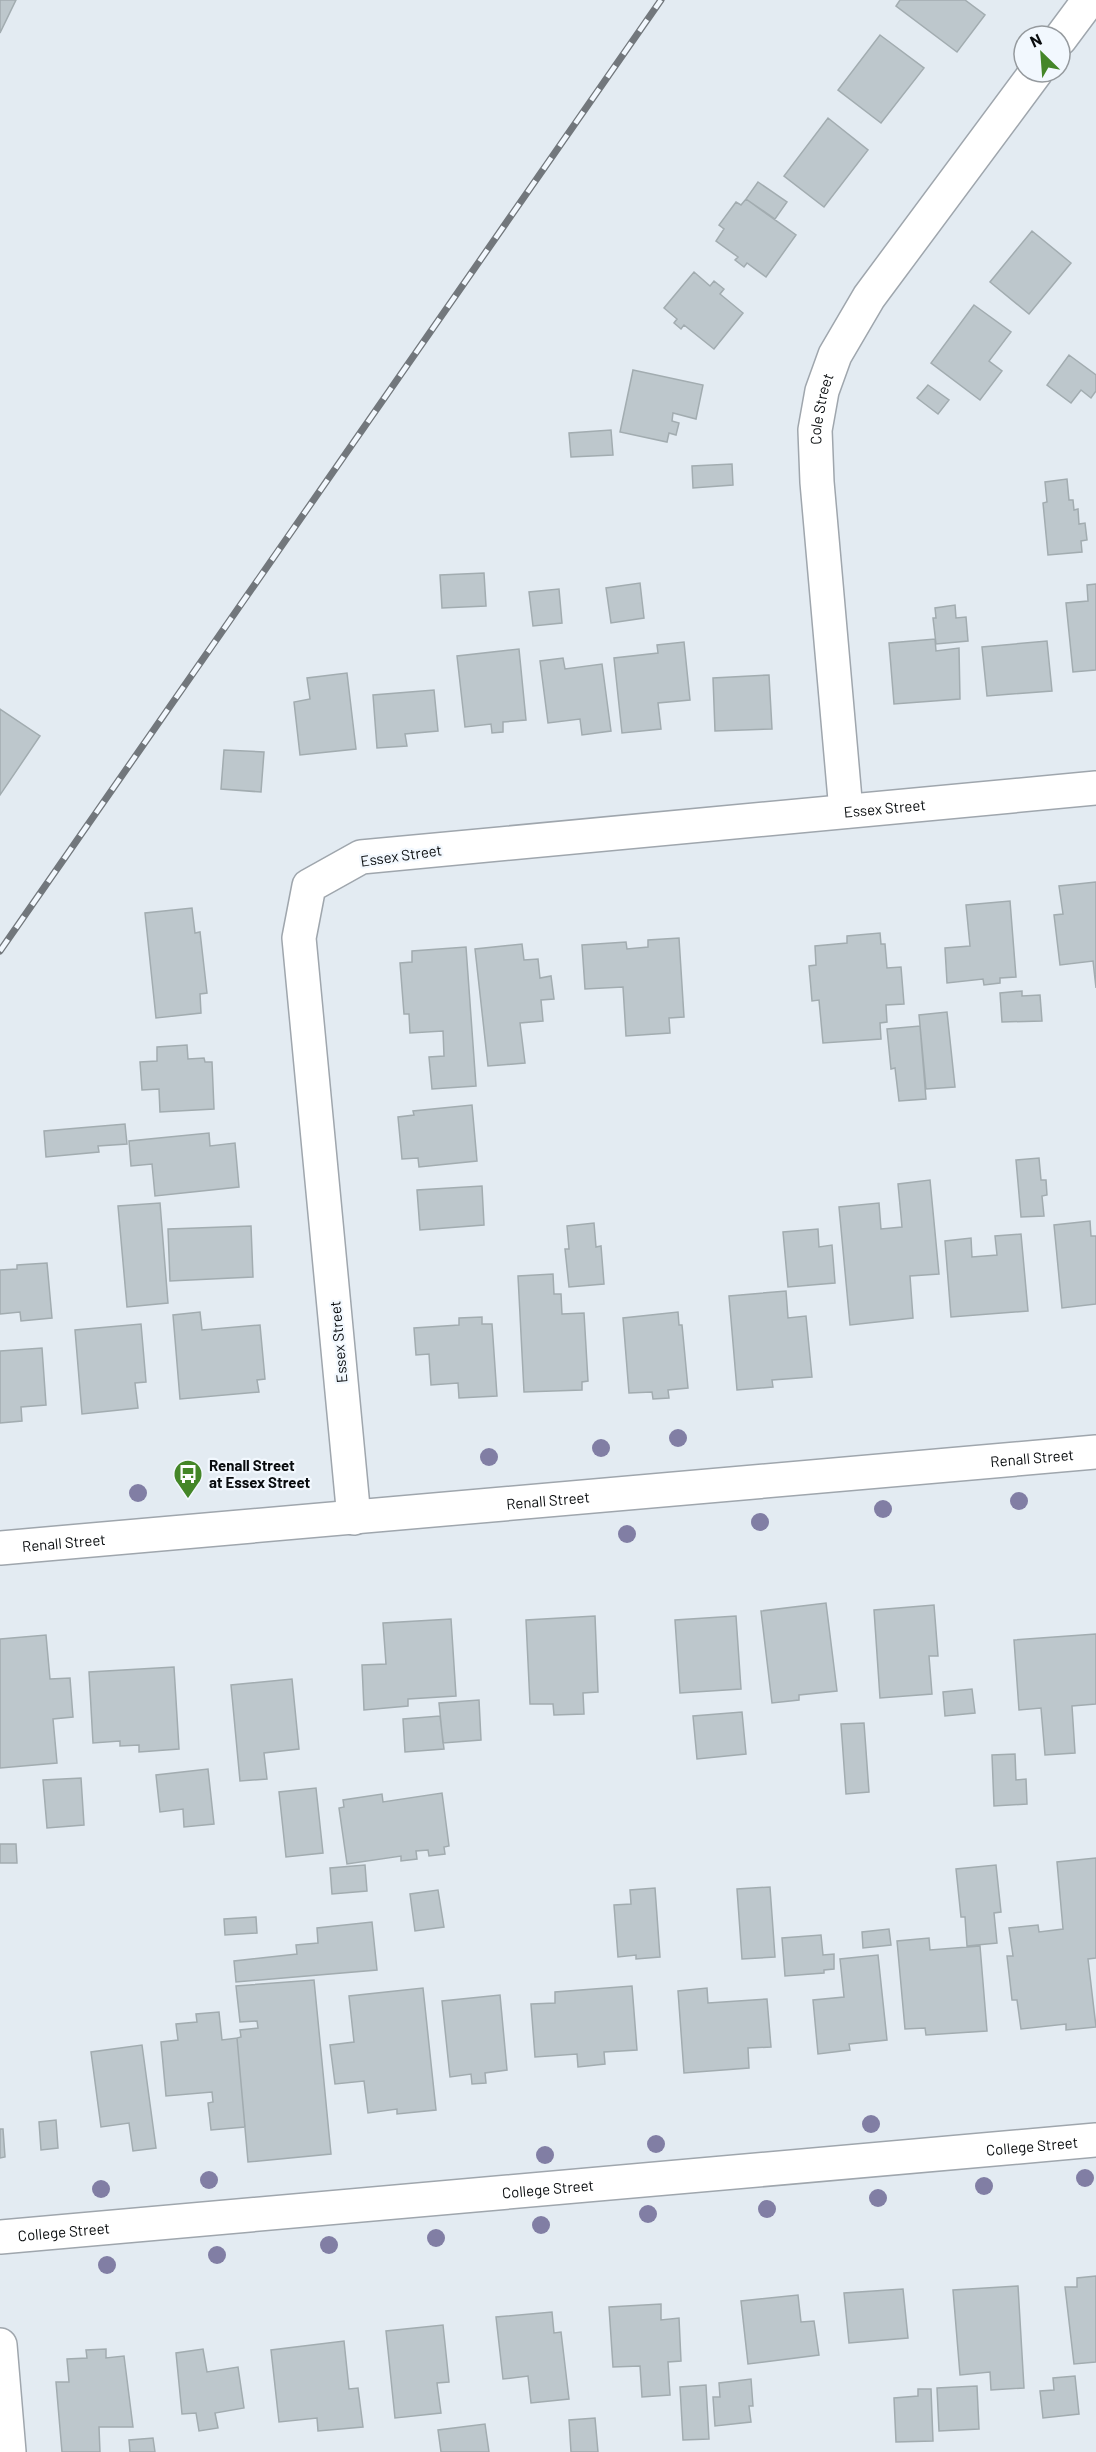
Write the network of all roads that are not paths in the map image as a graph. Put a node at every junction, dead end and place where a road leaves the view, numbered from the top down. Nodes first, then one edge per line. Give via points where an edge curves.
1 (1089, 0) edge
2 (1071, 24) edge
3 (1027, 84) edge
4 (1096, 788) edge
5 (846, 811) junction
6 (1096, 1452) edge
7 (354, 1518) junction
8 (0, 1548) edge
9 (1096, 2140) edge
10 (0, 2237) edge
11 (0, 2345) edge
12 (9, 2452) edge

1 - 2 street
3 - 5 street, Cole Street via 869,297 835,355 822,391 814,430
4 - 5 street, Essex Street
5 - 7 street, Essex Street via 361,857 309,886 299,938
6 - 7 street, Renall Street
7 - 8 street, Renall Street
9 - 10 street, College Street
11 - 12 street

